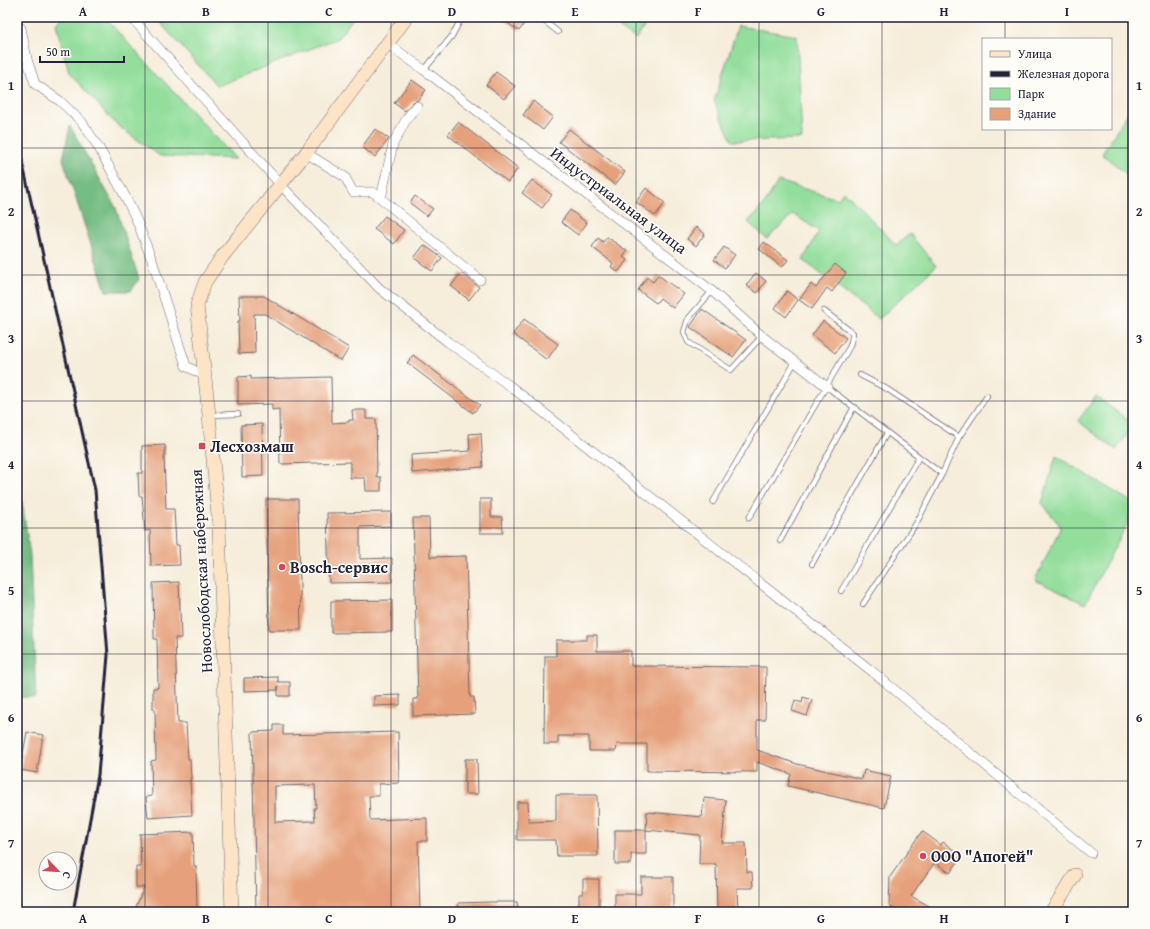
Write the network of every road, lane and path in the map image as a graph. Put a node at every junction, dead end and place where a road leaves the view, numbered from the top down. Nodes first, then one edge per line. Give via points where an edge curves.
1 (131, 17) edge
2 (406, 17) edge
3 (462, 17) edge
4 (539, 17) edge
5 (21, 28) dead end
6 (558, 32) dead end
7 (387, 43) junction
8 (424, 70) junction
9 (417, 106) dead end
10 (306, 153) junction
11 (280, 184) junction
12 (381, 198) junction
13 (480, 280) dead end
14 (712, 291) junction
15 (824, 311) dead end
16 (762, 336) junction
17 (795, 362) junction
18 (860, 375) dead end
19 (205, 376) junction
20 (827, 387) junction
21 (987, 396) dead end
22 (854, 408) junction
23 (238, 414) dead end
24 (209, 415) junction
25 (887, 433) junction
26 (959, 437) junction
27 (919, 457) junction
28 (942, 474) junction
29 (713, 502) dead end
30 (749, 518) dead end
31 (780, 541) dead end
32 (812, 564) dead end
33 (841, 591) dead end
34 (863, 604) dead end
35 (1091, 853) dead end
36 (1075, 875) dead end
37 (232, 912) edge
38 (1050, 912) edge

1 - 11 street
2 - 7 street, Новослободская набережная
3 - 8 lane via 452,36
4 - 6 lane
5 - 19 street via 35,84 60,101 82,122 99,148 137,221 186,366
7 - 8 street, Индустриальная улица
7 - 10 street, Новослободская набережная
8 - 14 street, Индустриальная улица
9 - 12 street via 407,118 393,144
10 - 11 street, Новослободская набережная
10 - 12 street via 345,177 353,192 373,192
11 - 19 street, Новослободская набережная via 205,282 197,305
11 - 35 street via 379,288 516,391 873,672
12 - 13 street
14 - 16 street, Индустриальная улица
14 - 16 lane via 688,319 684,332 688,342 731,370
15 - 20 lane via 853,333 850,346
16 - 17 street, Индустриальная улица
17 - 20 street, Индустриальная улица
17 - 29 lane
18 - 26 lane via 887,389
19 - 24 street, Новослободская набережная
20 - 22 lane
20 - 30 lane
21 - 26 lane
22 - 25 lane
22 - 31 lane
23 - 24 lane
24 - 37 street, Новослободская набережная via 218,526
25 - 27 lane
25 - 32 lane
26 - 28 lane
27 - 28 lane
27 - 33 lane
28 - 34 lane via 917,522
36 - 38 street

